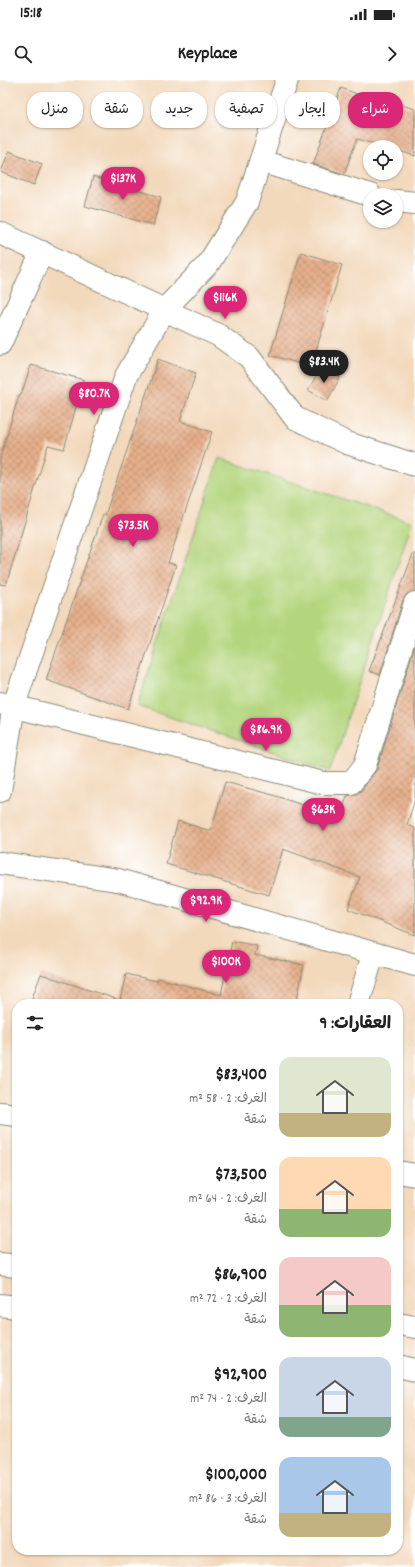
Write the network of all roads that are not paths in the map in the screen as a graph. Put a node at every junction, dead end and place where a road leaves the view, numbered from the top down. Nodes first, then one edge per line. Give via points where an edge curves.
1 (287, 80) edge
2 (261, 161) junction
3 (363, 193) edge
4 (403, 201) edge
5 (415, 203) edge
6 (0, 233) edge
7 (42, 252) junction
8 (165, 309) junction
9 (0, 344) edge
10 (415, 465) edge
11 (415, 603) edge
12 (7, 704) edge
13 (0, 792) edge
14 (0, 863) edge
15 (373, 955) junction
16 (415, 965) edge
17 (360, 999) edge
18 (0, 1113) edge
19 (12, 1114) edge
20 (403, 1173) edge
21 (415, 1175) edge
22 (0, 1264) edge
23 (12, 1265) edge
24 (0, 1305) edge
25 (12, 1306) edge
26 (403, 1325) edge
27 (415, 1327) edge
28 (403, 1367) edge
29 (415, 1370) edge

1 - 2 main road
2 - 3 main road
2 - 8 main road via 247,202 212,257
4 - 5 main road
6 - 7 main road
7 - 8 main road
7 - 9 main road
8 - 10 main road via 218,335 249,357 295,418 347,442
8 - 12 main road via 126,376
11 - 12 main road via 365,765 351,783 323,783
12 - 13 main road
14 - 15 main road via 118,880
15 - 16 main road
15 - 17 main road
18 - 19 main road
20 - 21 main road
22 - 23 main road
24 - 25 main road
26 - 27 main road
28 - 29 main road

